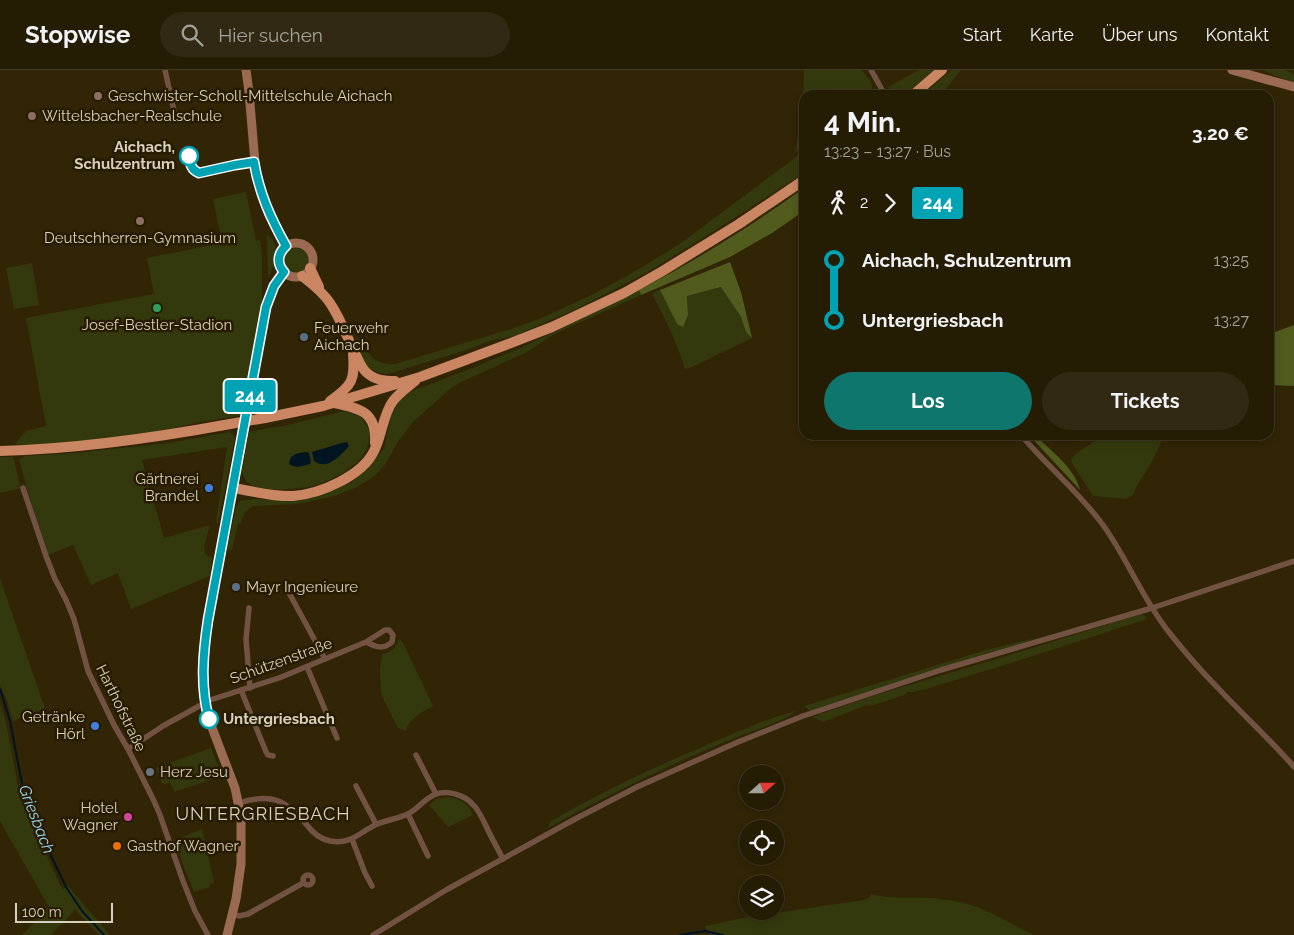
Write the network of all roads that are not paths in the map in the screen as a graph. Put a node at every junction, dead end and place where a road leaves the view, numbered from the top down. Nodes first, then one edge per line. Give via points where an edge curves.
1 (165, 70) edge
2 (246, 70) edge
3 (871, 70) edge
4 (942, 70) edge
5 (1232, 70) edge
6 (1294, 87) edge
7 (883, 90) edge
8 (919, 90) edge
9 (176, 120) dead end
10 (799, 184) edge
11 (286, 246) junction
12 (310, 268) junction
13 (284, 272) junction
14 (302, 276) junction
15 (320, 290) junction
16 (352, 348) junction
17 (420, 377) junction
18 (403, 382) junction
19 (328, 404) junction
20 (1026, 440) edge
21 (0, 451) edge
22 (374, 451) junction
23 (23, 488) dead end
24 (233, 488) junction
25 (1294, 560) edge
26 (288, 591) dead end
27 (250, 608) dead end
28 (1152, 608) junction
29 (366, 642) dead end
30 (325, 659) junction
31 (307, 666) junction
32 (250, 688) junction
33 (241, 690) junction
34 (206, 702) junction
35 (337, 738) dead end
36 (128, 749) junction
37 (416, 755) dead end
38 (273, 756) dead end
39 (1294, 767) edge
40 (356, 786) dead end
41 (436, 794) junction
42 (239, 804) junction
43 (408, 814) junction
44 (376, 824) junction
45 (352, 839) junction
46 (428, 856) dead end
47 (503, 859) junction
48 (303, 883) dead end
49 (372, 886) dead end
50 (233, 914) junction
51 (208, 935) edge
52 (227, 935) edge
53 (372, 935) edge

1 - 9 street
2 - 11 main road via 256,174 269,214
3 - 7 street
4 - 8 highway
5 - 6 main road
10 - 17 highway via 624,293 552,327
11 - 12 main road via 298,243 307,248 312,257
11 - 13 main road via 279,259
12 - 14 main road
12 - 15 highway
13 - 14 main road
13 - 24 main road via 266,307
14 - 15 highway
15 - 16 highway via 337,314
16 - 18 highway via 370,375 381,380
16 - 19 highway via 354,373 351,383
17 - 18 highway
17 - 22 highway via 389,407
18 - 19 highway
19 - 21 highway, bridge via 166,436 75,448
19 - 22 highway via 356,408 370,418 375,431
20 - 28 street via 1102,523
22 - 24 highway via 362,467 347,478 303,494 272,495
23 - 36 street, Harthofstraße via 46,556 74,619 88,671
24 - 34 main road via 206,629 203,671
25 - 28 street
26 - 30 street
27 - 32 street via 246,639
28 - 39 street via 1218,689
28 - 47 street via 941,670 803,716 637,787
29 - 30 street, Schützenstraße
30 - 31 street, Schützenstraße
31 - 32 street, Schützenstraße
31 - 35 street
32 - 33 street, Schützenstraße
33 - 34 street, Schützenstraße
33 - 38 street via 266,752
34 - 36 street, Schützenstraße
34 - 42 main road via 211,726
36 - 51 street, Harthofstraße via 160,815 181,878
37 - 41 street
40 - 44 street
41 - 43 street
41 - 47 street via 450,792 470,800 482,816
42 - 45 street via 266,798 281,801 322,839 338,842
42 - 50 main road via 241,864
43 - 44 street
43 - 46 street
44 - 45 street
45 - 49 street
47 - 53 street
48 - 50 street via 248,914
50 - 52 main road

